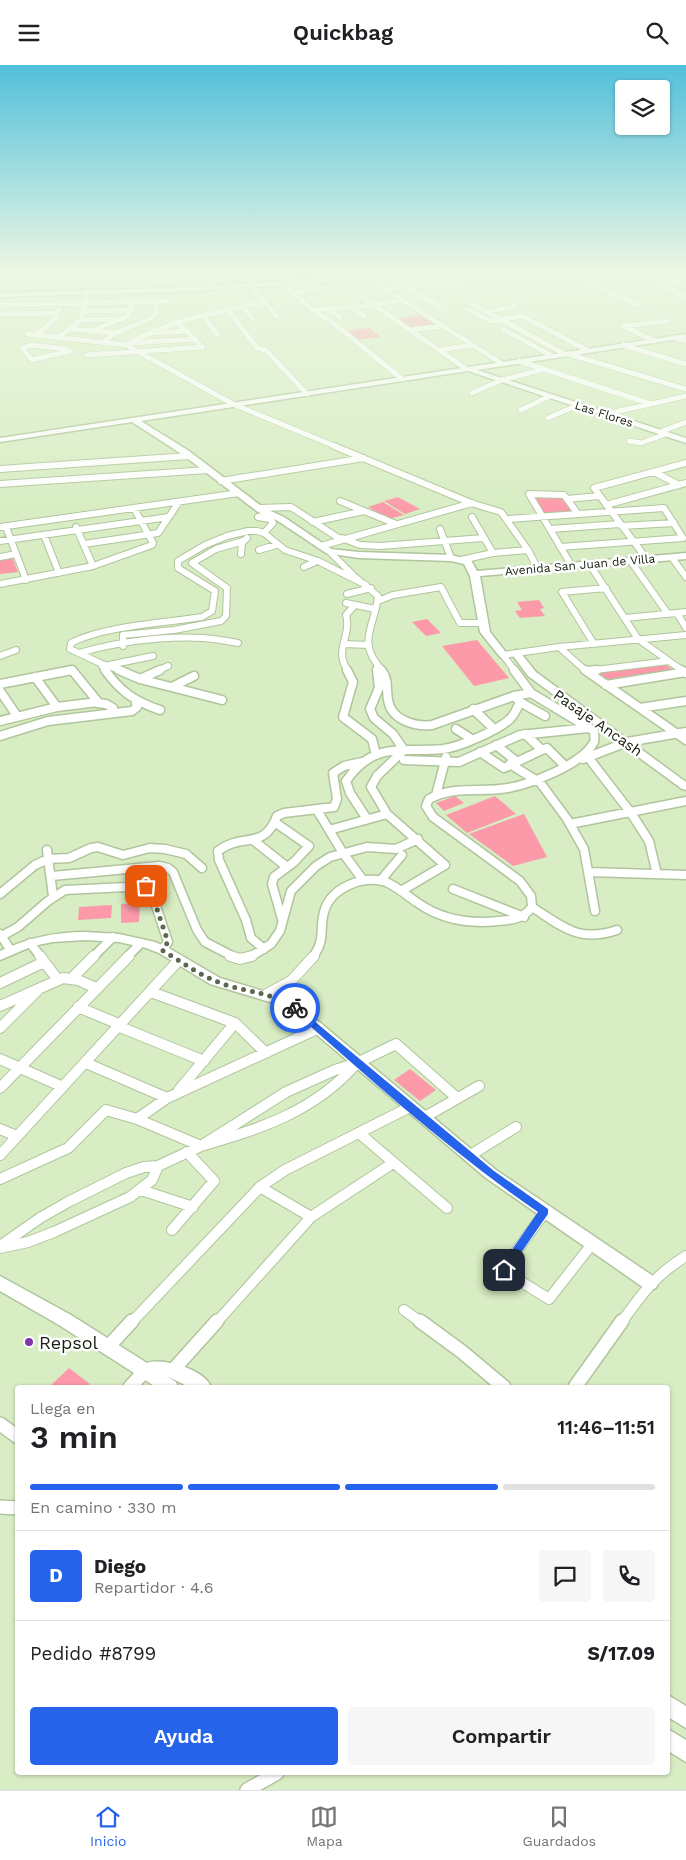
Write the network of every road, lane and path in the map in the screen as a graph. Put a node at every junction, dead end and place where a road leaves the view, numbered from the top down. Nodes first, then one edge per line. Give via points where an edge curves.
1 (25, 352) edge
2 (64, 352) edge
3 (119, 352) edge
4 (141, 352) edge
5 (268, 352) edge
6 (370, 352) edge
7 (443, 352) edge
8 (485, 352) edge
9 (546, 352) edge
10 (563, 352) edge
11 (576, 352) edge
12 (648, 352) edge
13 (566, 354) junction
14 (87, 355) dead end
15 (552, 356) junction
16 (519, 361) junction
17 (501, 363) junction
18 (686, 364) edge
19 (466, 368) junction
20 (545, 369) junction
21 (402, 379) junction
22 (502, 380) junction
23 (686, 389) edge
24 (472, 393) dead end
25 (307, 394) junction
26 (550, 396) junction
27 (686, 396) edge
28 (651, 404) junction
29 (235, 405) junction
30 (578, 405) junction
31 (521, 410) dead end
32 (605, 414) junction
33 (548, 418) dead end
34 (134, 420) junction
35 (686, 422) edge
36 (663, 433) junction
37 (0, 440) edge
38 (629, 441) dead end
39 (686, 441) edge
40 (189, 456) junction
41 (364, 458) junction
42 (686, 463) edge
43 (76, 464) junction
44 (0, 469) edge
45 (208, 470) junction
46 (654, 471) junction
47 (76, 480) junction
48 (222, 481) junction
49 (686, 483) edge
50 (0, 485) edge
51 (677, 485) junction
52 (239, 493) junction
53 (686, 493) edge
54 (529, 494) joint
55 (599, 495) junction
56 (567, 499) junction
57 (340, 501) dead end
58 (179, 502) junction
59 (473, 503) junction
60 (606, 505) junction
61 (134, 508) junction
62 (364, 511) junction
63 (611, 511) junction
64 (578, 514) junction
65 (257, 515) junction
66 (72, 517) junction
67 (169, 517) junction
68 (472, 517) dead end
69 (541, 517) junction
70 (507, 519) junction
71 (140, 521) junction
72 (313, 523) junction
73 (674, 523) junction
74 (396, 524) junction
75 (621, 525) junction
76 (3, 527) edge
77 (440, 529) dead end
78 (550, 529) junction
79 (77, 530) junction
80 (244, 531) junction
81 (264, 533) junction
82 (44, 535) junction
83 (147, 535) junction
84 (484, 538) junction
85 (341, 539) junction
86 (11, 540) junction
87 (446, 540) junction
88 (0, 541) edge
89 (244, 541) junction
90 (633, 541) junction
91 (84, 544) junction
92 (276, 545) junction
93 (560, 547) junction
94 (325, 548) junction
95 (259, 550) dead end
96 (528, 550) junction
97 (493, 553) junction
98 (16, 554) junction
99 (241, 554) dead end
100 (0, 557) edge
101 (686, 557) edge
102 (456, 559) junction
103 (673, 559) junction
104 (317, 561) junction
105 (648, 561) junction
106 (632, 563) junction
107 (93, 566) junction
108 (590, 566) junction
109 (304, 567) dead end
110 (572, 567) junction
111 (538, 570) junction
112 (59, 573) junction
113 (474, 575) junction
114 (686, 577) edge
115 (26, 579) junction
116 (0, 584) edge
117 (368, 587) junction
118 (606, 588) junction
119 (347, 594) dead end
120 (378, 601) junction
121 (375, 609) junction
122 (686, 612) edge
123 (677, 613) junction
124 (668, 614) junction
125 (626, 618) junction
126 (483, 623) junction
127 (686, 628) edge
128 (686, 635) edge
129 (638, 639) junction
130 (238, 643) dead end
131 (344, 644) junction
132 (594, 644) junction
133 (123, 645) junction
134 (369, 645) junction
135 (559, 647) junction
136 (16, 650) dead end
137 (79, 653) junction
138 (516, 653) junction
139 (502, 655) junction
140 (0, 656) edge
141 (153, 656) dead end
142 (670, 661) junction
143 (100, 663) junction
144 (109, 665) junction
145 (168, 666) dead end
146 (377, 668) junction
147 (587, 671) junction
148 (686, 672) edge
149 (35, 677) junction
150 (194, 677) dead end
151 (140, 679) junction
152 (0, 684) edge
153 (606, 685) junction
154 (172, 687) junction
155 (0, 691) edge
156 (532, 693) junction
157 (134, 699) junction
158 (517, 699) junction
159 (222, 700) dead end
160 (686, 701) edge
161 (97, 703) junction
162 (57, 707) junction
163 (113, 708) dead end
164 (640, 708) junction
165 (473, 709) junction
166 (160, 710) dead end
167 (17, 716) junction
168 (545, 716) dead end
169 (0, 721) edge
170 (501, 724) junction
171 (493, 728) junction
172 (589, 728) junction
173 (456, 729) dead end
174 (686, 732) edge
175 (676, 733) junction
176 (523, 734) junction
177 (0, 736) edge
178 (470, 738) junction
179 (686, 740) edge
180 (627, 742) junction
181 (496, 745) junction
182 (403, 749) junction
183 (447, 749) junction
184 (542, 750) junction
185 (480, 753) junction
186 (376, 755) junction
187 (404, 760) dead end
188 (446, 761) junction
189 (591, 761) junction
190 (362, 762) junction
191 (513, 763) junction
192 (568, 764) junction
193 (537, 780) junction
194 (686, 787) edge
195 (436, 795) junction
196 (686, 801) edge
197 (317, 810) junction
198 (631, 813) junction
199 (388, 814) junction
200 (367, 819) junction
201 (276, 823) junction
202 (570, 824) junction
203 (329, 831) junction
204 (418, 839) junction
205 (252, 840) junction
206 (47, 850) dead end
207 (342, 853) junction
208 (127, 854) junction
209 (402, 855) dead end
210 (48, 859) junction
211 (287, 867) junction
212 (129, 868) junction
213 (202, 868) dead end
214 (589, 872) junction
215 (657, 874) junction
216 (686, 875) edge
217 (52, 876) junction
218 (381, 880) junction
219 (363, 881) junction
220 (453, 889) dead end
221 (401, 891) junction
222 (0, 894) edge
223 (53, 896) junction
224 (532, 907) junction
225 (595, 911) dead end
226 (524, 917) junction
227 (282, 919) junction
228 (617, 930) dead end
229 (1, 936) edge
230 (113, 937) junction
231 (30, 943) junction
232 (141, 943) junction
233 (264, 949) junction
234 (162, 950) junction
235 (6, 953) edge
236 (179, 960) junction
237 (44, 962) junction
238 (72, 978) junction
239 (58, 979) junction
240 (0, 983) edge
241 (42, 987) junction
242 (96, 988) junction
243 (151, 992) junction
244 (267, 994) junction
245 (0, 1006) edge
246 (78, 1007) junction
247 (235, 1023) junction
248 (120, 1026) junction
249 (0, 1028) edge
250 (319, 1028) junction
251 (266, 1053) junction
252 (0, 1059) edge
253 (204, 1061) junction
254 (86, 1063) junction
255 (358, 1063) junction
256 (19, 1067) junction
257 (479, 1086) dead end
258 (0, 1087) edge
259 (63, 1087) junction
260 (177, 1093) junction
261 (167, 1098) junction
262 (457, 1099) junction
263 (410, 1107) junction
264 (423, 1118) junction
265 (137, 1119) junction
266 (516, 1127) dead end
267 (0, 1129) edge
268 (359, 1133) junction
269 (17, 1136) junction
270 (201, 1146) junction
271 (187, 1152) junction
272 (0, 1155) edge
273 (469, 1156) junction
274 (393, 1163) junction
275 (158, 1166) junction
276 (0, 1179) edge
277 (260, 1187) junction
278 (141, 1190) junction
279 (193, 1207) junction
280 (447, 1208) dead end
281 (545, 1211) junction
282 (311, 1217) junction
283 (172, 1230) dead end
284 (592, 1244) junction
285 (0, 1247) edge
286 (686, 1256) edge
287 (0, 1283) edge
288 (650, 1283) junction
289 (404, 1310) dead end
290 (108, 1347) junction
291 (174, 1369) junction
292 (145, 1371) junction
293 (132, 1385) edge
294 (167, 1385) edge
295 (200, 1385) edge
296 (502, 1385) edge
297 (576, 1385) edge
298 (0, 1424) edge
299 (15, 1435) edge
300 (0, 1507) edge
301 (15, 1509) edge
302 (670, 1706) edge
303 (686, 1718) edge
304 (670, 1740) edge
305 (686, 1752) edge
306 (275, 1775) edge
307 (265, 1786) edge
308 (247, 1790) edge

1 - 2 street via 32,360
3 - 14 street
4 - 29 street
5 - 25 street
6 - 21 street
7 - 19 street
8 - 17 street
9 - 15 street
10 - 13 street
11 - 13 street
12 - 18 street
13 - 15 street
13 - 23 street
15 - 16 street
16 - 17 street
16 - 20 street
17 - 19 street
19 - 21 street
19 - 22 street, Las Flores
20 - 22 street
20 - 28 street
21 - 25 street
22 - 24 street
22 - 26 street, Las Flores
25 - 29 street
26 - 30 street, Las Flores
26 - 31 street
27 - 28 street
28 - 32 street
29 - 34 street
29 - 41 street
30 - 32 street, Las Flores
30 - 33 street
32 - 36 street, Las Flores
34 - 37 street
34 - 40 street
35 - 36 street
36 - 38 street via 641,443
36 - 39 street, Las Flores
40 - 43 street
40 - 45 street
41 - 48 street
41 - 59 street
42 - 46 street
43 - 44 street
43 - 47 street
45 - 47 street
45 - 48 street
46 - 51 street
46 - 55 street via 594,488
47 - 50 street
48 - 52 street
49 - 51 street
51 - 53 street
51 - 60 street
52 - 58 street
52 - 65 street
54 - 56 street via 564,495
54 - 69 street
55 - 56 street
55 - 60 street
56 - 64 street
57 - 62 street
58 - 61 street
58 - 67 street
59 - 70 street via 501,512
59 - 74 street
60 - 63 street
61 - 66 street
61 - 71 street
62 - 72 street
62 - 74 street
63 - 64 street
63 - 73 street via 664,508
63 - 75 street
64 - 69 street
65 - 72 street via 291,507
65 - 81 street via 273,523
65 - 94 street via 282,519
66 - 76 street
66 - 79 street
67 - 71 street
67 - 83 street via 161,531
68 - 84 street
69 - 70 street
69 - 78 street
70 - 96 street
71 - 79 street
71 - 83 street
72 - 85 street
73 - 75 street
73 - 90 street via 683,538
74 - 85 street
75 - 78 street
75 - 90 street
76 - 86 street
77 - 87 street
78 - 93 street
79 - 82 street
79 - 91 street
80 - 81 street
80 - 89 street via 248,537
80 - 137 street via 205,546 178,564 181,571 214,589 212,611 202,617 92,634 71,643 70,649
81 - 92 street
82 - 86 street
82 - 112 street
83 - 91 street
83 - 107 street via 154,543 152,545
84 - 87 street
84 - 97 street
85 - 87 street via 360,545 380,546
85 - 94 street
86 - 88 street
86 - 98 street
87 - 102 street
89 - 99 street
89 - 133 street via 229,543 192,563 227,588 226,616 221,621 124,635
90 - 93 street
90 - 105 street
91 - 107 street
92 - 95 street
92 - 104 street
93 - 110 street
94 - 102 street via 359,555
94 - 117 street
96 - 97 street
96 - 111 street
97 - 102 street
98 - 100 street
98 - 115 street
101 - 103 street, Avenida San Juan de Villa
101 - 105 street, Avenida San Juan de Villa
102 - 113 street via 468,562
103 - 105 street, Avenida San Juan de Villa
103 - 114 street
104 - 109 street
104 - 117 street
105 - 106 street, Avenida San Juan de Villa
105 - 108 street, Avenida San Juan de Villa
106 - 108 street, Avenida San Juan de Villa
106 - 124 street
107 - 112 street
108 - 110 street, Avenida San Juan de Villa
108 - 118 street
110 - 111 street, Avenida San Juan de Villa
111 - 113 street, Avenida San Juan de Villa
112 - 115 street
113 - 126 street
115 - 116 street
117 - 119 street
117 - 120 street via 378,596
118 - 125 street
118 - 132 street via 562,592
120 - 121 street
120 - 126 street via 393,595 440,587 460,623
121 - 131 street via 350,604
121 - 134 street
122 - 123 street
123 - 124 street
123 - 127 street
124 - 125 street
125 - 129 street
126 - 139 street via 486,634
128 - 129 street
129 - 132 street
129 - 142 street
130 - 133 street via 203,638 151,640
131 - 134 street
131 - 186 street via 342,664 353,684 344,707 344,717 372,739
132 - 135 street
133 - 137 street
134 - 146 street via 370,659
135 - 138 street
135 - 147 street
136 - 140 street
137 - 143 street
138 - 139 street
138 - 180 street, Pasaje Ancash via 532,674
139 - 156 street
141 - 144 street
142 - 147 street
142 - 148 street
143 - 144 street
143 - 157 street via 117,686
144 - 151 street
145 - 151 street
146 - 165 street via 386,678 389,705 411,724 439,723
146 - 182 street via 379,689 370,709 374,719 394,734
147 - 153 street
148 - 153 street
149 - 152 street
149 - 161 street via 72,670
149 - 162 street
150 - 154 street
151 - 154 street
153 - 164 street
154 - 159 street
155 - 167 street
156 - 158 street
156 - 172 street
157 - 166 street
157 - 177 street via 137,707 132,711 59,719
158 - 165 street
158 - 168 street
158 - 170 street via 516,711
160 - 164 street
161 - 162 street
161 - 163 street
162 - 167 street
164 - 175 street
165 - 171 street
167 - 169 street
170 - 171 street
170 - 176 street
171 - 178 street
172 - 176 street
172 - 192 street via 596,741 588,751
173 - 178 street
174 - 175 street
175 - 179 street
175 - 180 street
176 - 181 street
176 - 184 street
178 - 183 street
180 - 189 street
180 - 192 street
180 - 194 street, Pasaje Ancash
181 - 185 street
181 - 191 street
182 - 183 street
182 - 186 street via 391,749
182 - 199 street via 397,759 380,773 372,787
183 - 188 street
184 - 191 street
184 - 192 street via 547,748
185 - 188 street via 459,762
185 - 191 street via 504,768
186 - 190 street
187 - 188 street
188 - 195 street
189 - 193 street
189 - 198 street
190 - 197 street via 344,766 333,773 336,805
190 - 200 street via 346,781
191 - 193 street
192 - 193 street
193 - 195 street via 498,790
193 - 202 street
195 - 224 street via 427,802 429,813 520,881 531,896
196 - 198 street
197 - 201 street via 285,812 277,816
197 - 203 street
198 - 202 street
198 - 215 street via 650,844
199 - 200 street
199 - 204 street
200 - 203 street
201 - 205 street via 267,836
201 - 211 street via 309,846
202 - 214 street via 584,849
203 - 207 street
204 - 207 street via 396,849 367,847
204 - 221 street via 445,865
205 - 211 street
205 - 233 street via 228,842 218,851 251,938
206 - 210 street
207 - 219 street
207 - 227 street via 316,866 291,891
208 - 210 street via 116,854 98,847 69,857
208 - 212 street
208 - 213 street via 150,848 165,849 186,854
209 - 218 street
210 - 217 street
210 - 222 street via 27,870
211 - 227 street via 274,877 272,884
212 - 217 street
212 - 233 street via 168,867 173,871 205,942 240,959
214 - 215 street
214 - 225 street
215 - 216 street
217 - 223 street
218 - 219 street
218 - 221 street
219 - 244 street via 328,900 323,916 323,934 314,954 284,987
220 - 226 street
221 - 226 street via 424,908 455,920 488,923
223 - 229 street via 28,919
223 - 234 street via 65,890 146,886 151,891 168,942
224 - 226 street
224 - 228 street via 564,929 590,937
227 - 233 street via 276,938
229 - 235 street
230 - 231 street
230 - 232 street
230 - 238 street
231 - 235 street
231 - 237 street
232 - 234 street
232 - 242 street
234 - 236 street
236 - 243 street
236 - 244 street via 221,983
237 - 239 street
237 - 240 street
238 - 239 street
238 - 242 street
239 - 241 street
241 - 245 street
241 - 249 street
242 - 246 street
243 - 247 street
243 - 248 street
244 - 250 street via 293,1006
246 - 248 street
246 - 256 street
247 - 251 street
247 - 253 street
248 - 253 street
248 - 254 street
250 - 251 street
250 - 255 street
251 - 260 street
252 - 256 street
253 - 260 street
254 - 259 street
254 - 261 street
255 - 262 street via 396,1044
255 - 263 street
255 - 270 street via 286,1092
255 - 270 street via 330,1091 277,1122
256 - 258 street
256 - 259 street
257 - 262 street
259 - 269 street
260 - 261 street
261 - 265 street
262 - 264 street
263 - 264 street
263 - 268 street
264 - 273 street
265 - 270 street
265 - 276 street via 106,1110 68,1148
266 - 273 street
267 - 269 street
268 - 274 street
268 - 277 street via 285,1169
269 - 272 street
270 - 271 street
271 - 275 street
271 - 279 street via 214,1181
273 - 281 street
274 - 280 street
274 - 282 street
275 - 278 street via 153,1179
275 - 285 street via 126,1173 40,1217
277 - 282 street
277 - 290 street
278 - 279 street
278 - 285 street via 50,1235 20,1245
279 - 283 street
281 - 284 street
281 - 284 street via 504,1271 549,1299
282 - 291 street
284 - 288 street
286 - 288 street
287 - 290 street
288 - 297 street
289 - 296 street
290 - 292 street
291 - 292 street via 152,1368
291 - 295 street
292 - 293 street
292 - 294 street
298 - 299 street
300 - 301 street
302 - 303 street
304 - 305 street
306 - 307 street
307 - 308 street

